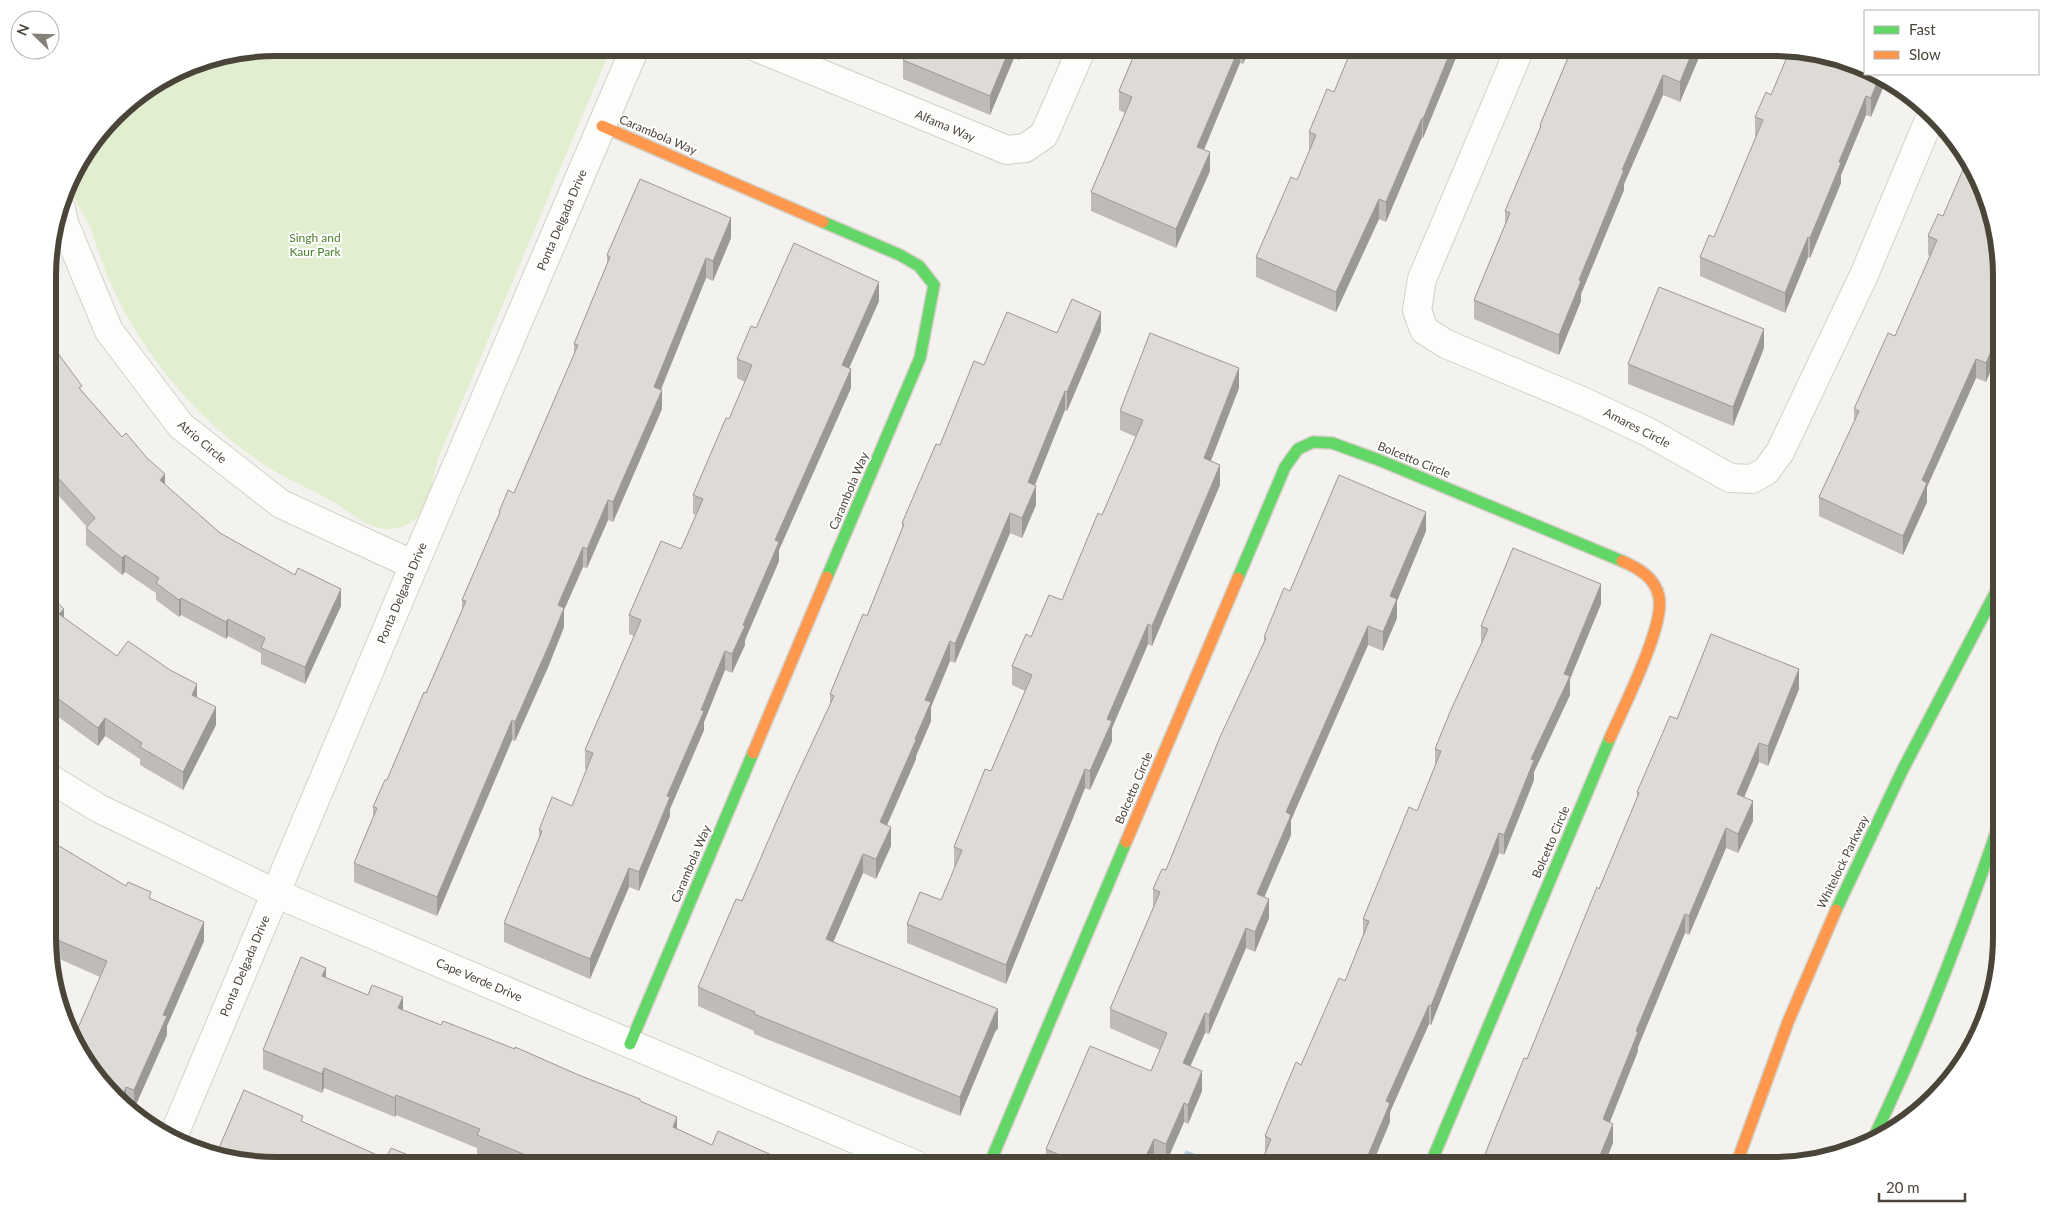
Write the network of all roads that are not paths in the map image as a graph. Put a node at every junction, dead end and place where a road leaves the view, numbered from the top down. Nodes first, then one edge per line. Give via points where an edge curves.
1 (632, 56) edge
2 (778, 56) edge
3 (1079, 56) edge
4 (1517, 56) edge
5 (1928, 121) edge
6 (602, 126) junction
7 (63, 221) edge
8 (414, 565) junction
9 (1993, 597) edge
10 (56, 782) edge
11 (1993, 841) edge
12 (275, 893) junction
13 (630, 1044) junction
14 (1877, 1130) edge
15 (175, 1132) edge
16 (897, 1157) edge
17 (992, 1157) edge
18 (1433, 1157) edge
19 (1739, 1157) edge

1 - 6 street, Ponta Delgada Drive
2 - 3 street, Alfama Way via 1007,150 1025,148 1044,135
4 - 5 street, Amares Circle via 1422,279 1417,310 1424,330 1446,344 1648,432 1730,478 1752,479 1766,471 1780,452 1864,275
6 - 8 street, Ponta Delgada Drive
6 - 13 street, Carambola Way via 900,256 919,266 934,286 920,358
7 - 8 street, Atrio Circle via 109,330 181,426 281,504
8 - 12 street, Ponta Delgada Drive
9 - 19 street, Whitelock Parkway via 1883,810 1832,917 1779,1043
10 - 12 street, Cape Verde Drive via 100,809
11 - 14 street via 1950,964
12 - 13 street, Cape Verde Drive
12 - 15 street, Ponta Delgada Drive
13 - 16 street, Cape Verde Drive
17 - 18 street, Bolcetto Circle via 1285,467 1298,449 1313,442 1332,443 1379,460 1638,568 1654,583 1661,605 1652,639

